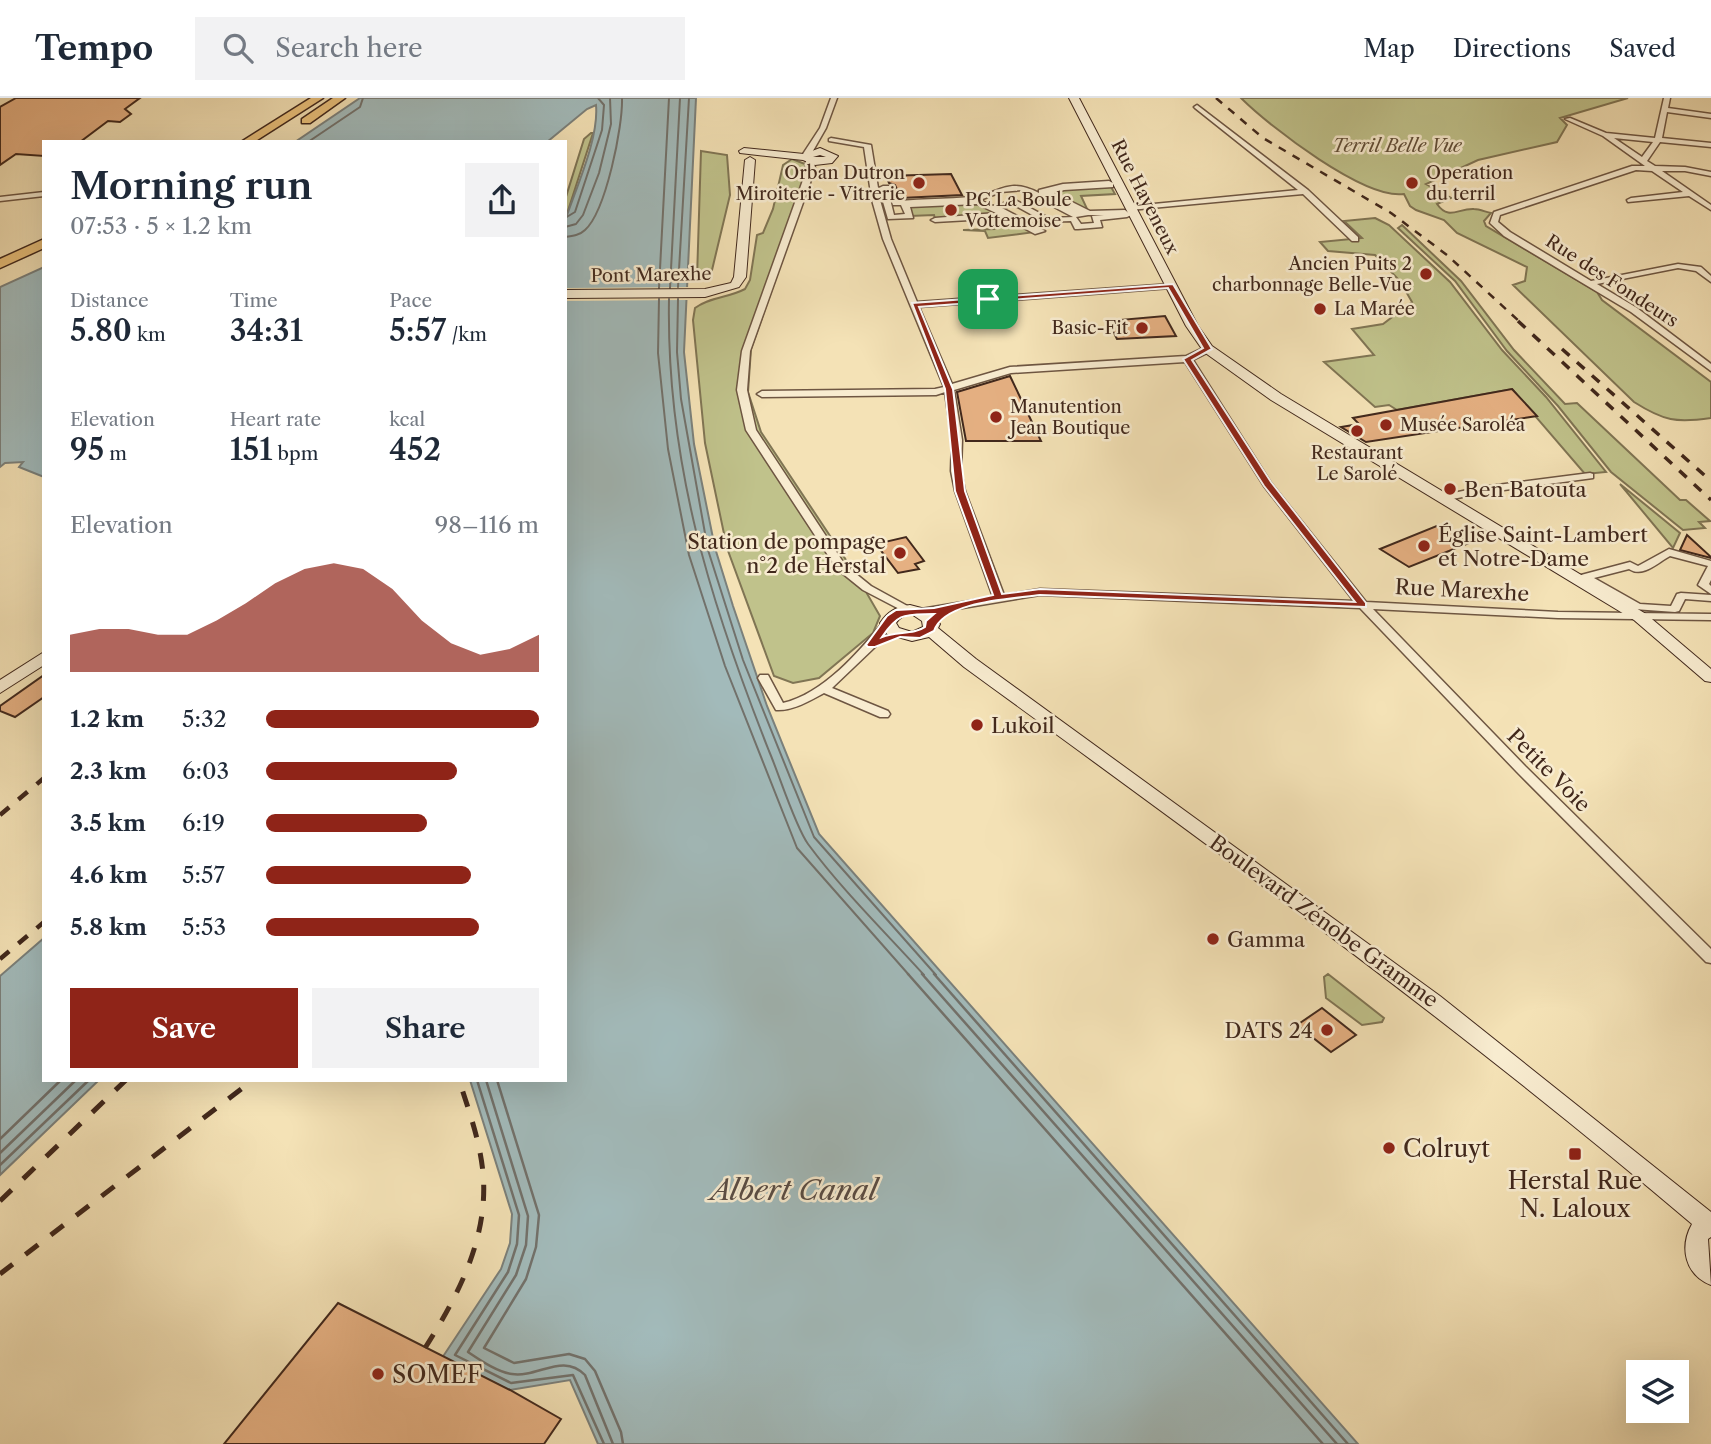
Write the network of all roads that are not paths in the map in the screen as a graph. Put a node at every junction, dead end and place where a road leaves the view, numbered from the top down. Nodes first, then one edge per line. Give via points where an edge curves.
1 (326, 98) edge
2 (333, 98) edge
3 (340, 98) edge
4 (834, 98) edge
5 (1074, 98) edge
6 (1667, 98) edge
7 (315, 99) edge
8 (1197, 107) dead end
9 (1665, 110) junction
10 (1711, 116) edge
11 (1568, 119) dead end
12 (293, 129) dead end
13 (1605, 135) junction
14 (249, 140) edge
15 (259, 140) edge
16 (267, 140) edge
17 (831, 140) dead end
18 (1658, 140) junction
19 (1711, 145) edge
20 (807, 157) junction
21 (1643, 160) junction
22 (1654, 168) junction
23 (1711, 174) edge
24 (42, 192) edge
25 (1305, 192) junction
26 (1689, 194) junction
27 (0, 199) edge
28 (1630, 200) dead end
29 (1711, 208) edge
30 (1130, 211) junction
31 (1355, 239) dead end
32 (42, 250) edge
33 (0, 268) edge
34 (1711, 280) edge
35 (1591, 283) junction
36 (1171, 286) junction
37 (567, 294) edge
38 (914, 305) junction
39 (1208, 349) junction
40 (1188, 359) junction
41 (1711, 368) edge
42 (949, 389) junction
43 (762, 394) dead end
44 (1590, 476) dead end
45 (1443, 498) junction
46 (1711, 567) edge
47 (1711, 591) edge
48 (999, 597) junction
49 (1711, 598) edge
50 (1363, 605) junction
51 (1640, 617) junction
52 (1711, 617) edge
53 (922, 618) junction
54 (893, 629) junction
55 (42, 658) edge
56 (1711, 677) edge
57 (764, 678) dead end
58 (0, 688) edge
59 (824, 689) junction
60 (884, 714) dead end
61 (1711, 958) edge
62 (1711, 1225) edge
63 (1711, 1274) edge

1 - 15 main road
2 - 16 main road
3 - 12 main road
4 - 20 street
5 - 30 street, Rue Hayeneux
6 - 9 street
7 - 14 main road
8 - 25 street
9 - 10 street
9 - 18 street
11 - 13 street
13 - 18 street
13 - 21 street
17 - 38 street via 867,145 887,239
18 - 19 street
18 - 21 street
20 - 37 street, Pont Marexhe via 747,155 750,183 740,277 730,288 701,293
20 - 53 street via 811,169 746,351 744,409 751,430 841,567 867,588
21 - 22 street
22 - 23 street
22 - 26 street
22 - 35 street, Rue des Fondeurs via 1635,168 1497,214 1494,223 1507,234
24 - 27 street
25 - 30 street
25 - 31 street
26 - 28 street
26 - 29 street
30 - 30 street via 1089,212 1048,193 1109,183 1042,192 1085,214 1076,215 1023,188 976,199 896,202 890,188 883,188 891,217 910,216 905,205 978,202 1005,215 935,220 1006,216 1035,232 1041,231 995,208 1015,202 1048,220 1073,219 1078,227 1099,225 1095,218
30 - 36 street, Rue Hayeneux
32 - 33 main road
34 - 35 street via 1698,269 1678,266
35 - 41 street, Rue des Fondeurs
36 - 38 street
36 - 39 street, Rue Hayeneux
38 - 42 street
39 - 40 street
39 - 45 street via 1276,397
40 - 42 street via 1010,370
40 - 50 street via 1267,484
42 - 43 street
42 - 48 street via 960,491
44 - 45 street
45 - 51 street
46 - 47 street via 1703,585
46 - 49 street via 1669,552 1638,570 1630,565 1586,577 1638,607 1675,609 1681,596
48 - 50 street, Rue Marexhe via 1040,592
48 - 53 street, Rue Marexhe
50 - 51 street, Rue Marexhe
50 - 61 street, Petite Voie
51 - 52 street, Rue Marexhe
51 - 56 street
53 - 54 street via 914,636
53 - 54 street via 894,614
53 - 62 street, Boulevard Zénobe Gramme via 970,663 1394,971
54 - 59 street
55 - 58 street
57 - 59 street via 780,707
59 - 60 street
62 - 63 street, Boulevard Zénobe Gramme via 1700,1231 1694,1244 1697,1257

